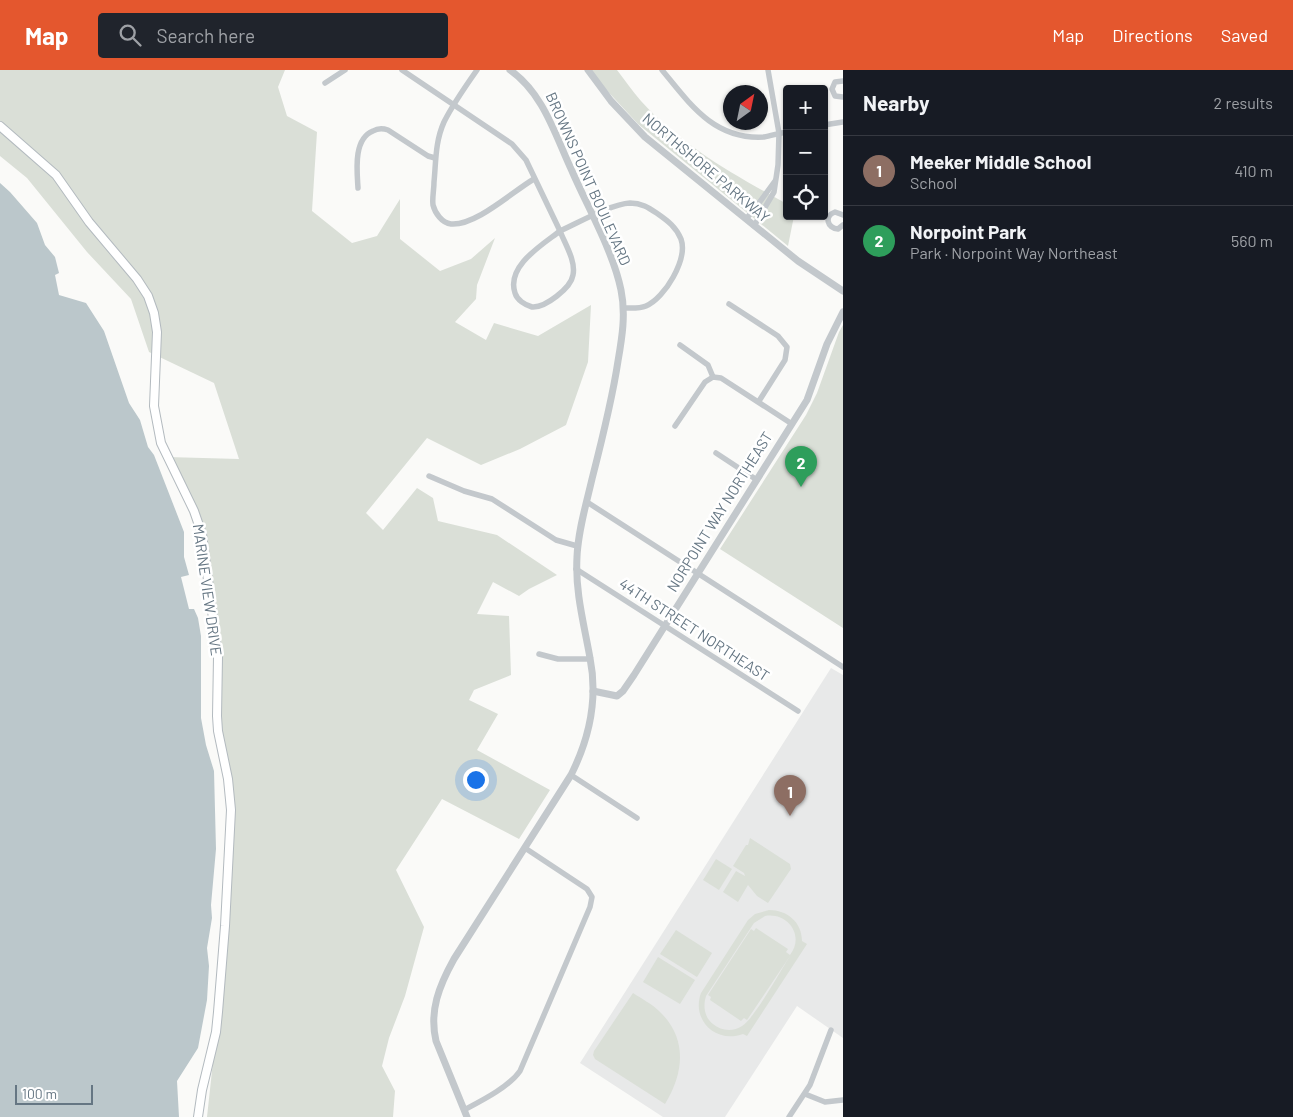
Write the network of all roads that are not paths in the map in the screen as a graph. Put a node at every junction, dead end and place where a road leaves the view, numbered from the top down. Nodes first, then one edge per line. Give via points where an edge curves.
1 (345, 70) edge
2 (402, 70) edge
3 (477, 70) edge
4 (510, 70) edge
5 (588, 70) edge
6 (662, 70) edge
7 (768, 70) edge
8 (843, 81) edge
9 (325, 83) dead end
10 (843, 97) edge
11 (454, 104) junction
12 (843, 122) edge
13 (828, 124) edge
14 (0, 126) edge
15 (783, 133) edge
16 (779, 134) junction
17 (435, 158) junction
18 (534, 179) junction
19 (775, 181) junction
20 (358, 188) dead end
21 (842, 212) edge
22 (592, 217) junction
23 (746, 219) junction
24 (843, 225) edge
25 (754, 226) junction
26 (560, 232) junction
27 (843, 291) edge
28 (729, 304) dead end
29 (624, 308) junction
30 (843, 312) edge
31 (680, 345) dead end
32 (713, 377) junction
33 (759, 401) junction
34 (792, 424) junction
35 (675, 426) dead end
36 (716, 452) dead end
37 (429, 476) dead end
38 (757, 480) junction
39 (587, 502) junction
40 (578, 546) junction
41 (576, 570) junction
42 (698, 573) junction
43 (664, 626) junction
44 (539, 654) dead end
45 (590, 658) junction
46 (843, 667) edge
47 (593, 691) junction
48 (798, 711) dead end
49 (571, 775) junction
50 (637, 818) dead end
51 (526, 848) junction
52 (831, 1030) dead end
53 (805, 1094) junction
54 (843, 1100) edge
55 (466, 1113) edge
56 (198, 1117) edge
57 (789, 1117) edge

1 - 9 street
2 - 11 street
3 - 11 street
4 - 22 street, BROWNS POINT BOULEVARD via 539,100
5 - 23 street, NORTHSHORE PARKWAY via 611,102 645,137
6 - 16 street via 702,117 722,130 748,137
7 - 16 street
8 - 10 street via 835,82 832,89 835,96
11 - 17 street via 442,128
11 - 18 street via 520,150
12 - 13 street
14 - 56 main road, MARINE VIEW DRIVE via 56,175 148,296 157,332 154,406 160,435 202,534 218,657 218,732 228,779 231,816 226,926 216,1032
15 - 16 street
16 - 19 street
17 - 18 street via 433,207 448,224 459,223 487,211
17 - 20 street via 388,130 375,130 366,134 359,150
18 - 26 street
19 - 23 street
19 - 25 street via 774,192
21 - 24 street via 832,212 828,222 835,229
22 - 26 street
22 - 29 street, BROWNS POINT BOULEVARD via 615,268
22 - 29 street via 621,205 636,203 669,222 680,238 680,263 661,294 646,306
23 - 25 street, NORTHSHORE PARKWAY
25 - 27 street, NORTHSHORE PARKWAY
26 - 26 street via 536,250 516,274 513,288 516,297 531,306 542,305 552,299 564,291 572,279 573,264
28 - 33 street via 784,342 785,360
29 - 39 street, BROWNS POINT BOULEVARD via 616,374
30 - 34 street, NORPOINT WAY NORTHEAST via 827,344 807,400
31 - 32 street via 708,365
32 - 33 street via 722,378
32 - 35 street via 705,382
33 - 34 street
34 - 38 street, NORPOINT WAY NORTHEAST
36 - 38 street
37 - 40 street via 492,499 556,540
38 - 42 street, NORPOINT WAY NORTHEAST
39 - 40 street, BROWNS POINT BOULEVARD
39 - 42 street
40 - 41 street, BROWNS POINT BOULEVARD
41 - 43 street, 44TH STREET NORTHEAST
41 - 45 street, BROWNS POINT BOULEVARD
42 - 43 street, NORPOINT WAY NORTHEAST
42 - 46 street
43 - 47 street, NORPOINT WAY NORTHEAST via 620,694 612,696
43 - 48 street, 44TH STREET NORTHEAST
44 - 45 street via 558,659
45 - 47 street, BROWNS POINT BOULEVARD
47 - 49 street, BROWNS POINT BOULEVARD via 588,730
49 - 50 street
49 - 51 street, BROWNS POINT BOULEVARD
51 - 55 street, BROWNS POINT BOULEVARD via 454,959 435,1002 433,1029 436,1041
51 - 55 street via 583,886 592,897 587,916 520,1071 510,1082
52 - 53 street
53 - 54 street via 824,1102
53 - 57 street

